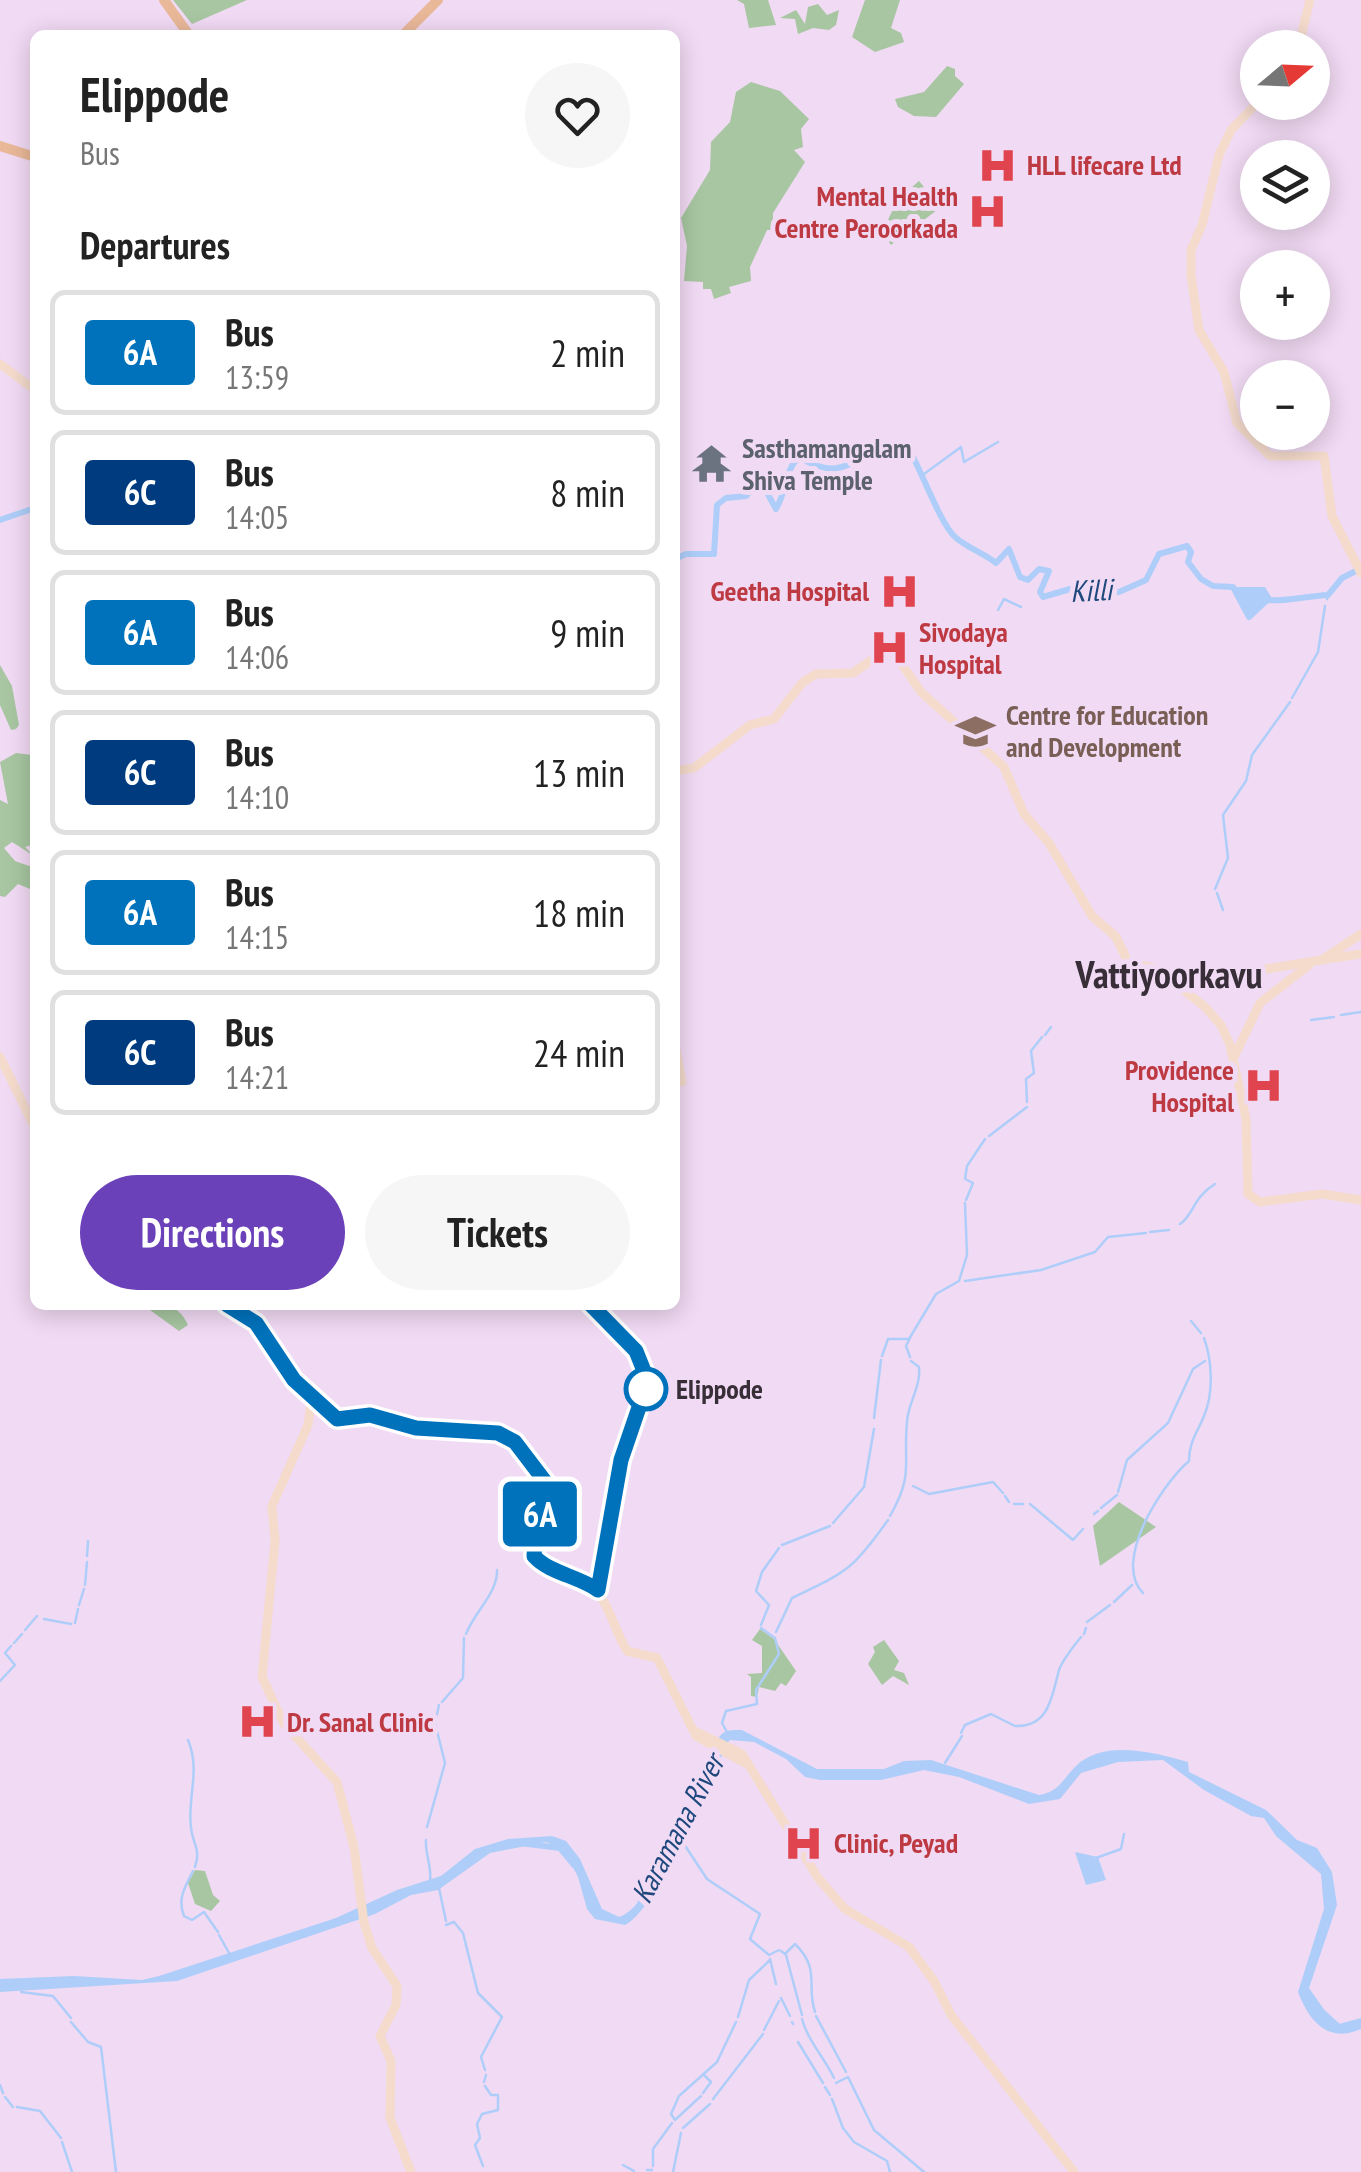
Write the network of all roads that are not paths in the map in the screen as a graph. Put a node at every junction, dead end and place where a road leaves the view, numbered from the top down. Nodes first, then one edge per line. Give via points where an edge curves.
1 (166, 0) edge
2 (1310, 0) edge
3 (432, 1) edge
4 (187, 30) edge
5 (406, 30) edge
6 (1302, 30) edge
7 (1243, 120) edge
8 (0, 148) edge
9 (30, 157) edge
10 (0, 364) edge
11 (30, 386) edge
12 (1361, 573) edge
13 (680, 770) edge
14 (1361, 934) edge
15 (1361, 954) edge
16 (1324, 959) junction
17 (1162, 973) junction
18 (0, 1057) edge
19 (1234, 1057) junction
20 (680, 1071) edge
21 (682, 1082) dead end
22 (30, 1118) edge
23 (1361, 1200) edge
24 (235, 1310) edge
25 (312, 1402) junction
26 (688, 1725) junction
27 (733, 1751) junction
28 (411, 2172) edge
29 (1074, 2172) edge

1 - 4 main road
2 - 6 main road
3 - 5 main road
7 - 12 main road via 1224,144 1192,250 1199,330 1224,372 1237,423 1262,450 1277,457 1324,456 1332,516
8 - 9 main road
10 - 11 main road
13 - 17 main road via 694,768 750,725 774,719 816,674 853,673 880,652 894,653 921,692 1004,767 1024,814 1128,962
14 - 16 main road
15 - 16 main road
16 - 17 main road via 1254,974
16 - 19 main road via 1284,980 1260,1003
17 - 19 main road via 1221,1024
18 - 22 main road
19 - 23 main road via 1246,1119 1248,1194 1260,1202 1322,1194
20 - 21 main road
24 - 25 main road via 256,1323
25 - 26 main road via 337,1419 370,1415 416,1428 498,1433 515,1442 553,1492 536,1525 534,1556 598,1590 627,1651 657,1658
25 - 28 main road via 272,1506 275,1542 262,1677 284,1724 336,1782 364,1923 397,1986 396,2005 380,2036 391,2061 390,2118
26 - 27 main road
26 - 27 main road via 703,1743
27 - 29 main road via 818,1878 853,1915 910,1947 951,2015

